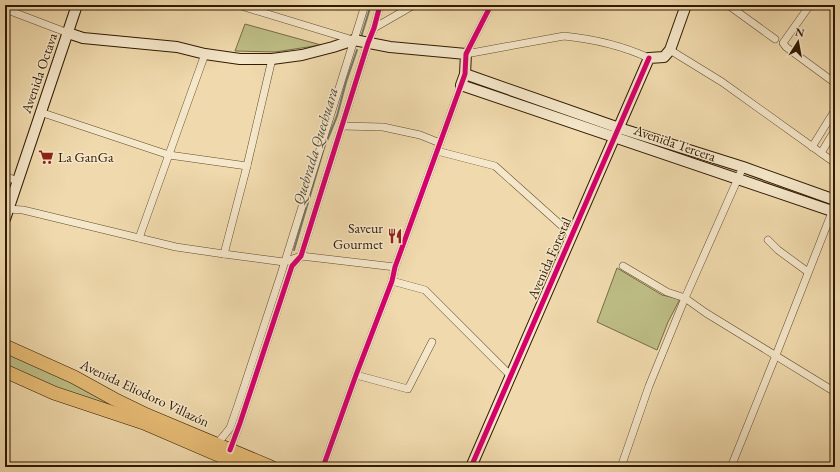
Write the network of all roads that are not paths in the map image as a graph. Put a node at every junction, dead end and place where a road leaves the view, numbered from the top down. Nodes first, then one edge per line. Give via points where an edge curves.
1 (7, 5) edge
2 (77, 5) edge
3 (238, 5) edge
4 (365, 5) edge
5 (380, 5) edge
6 (414, 5) edge
7 (491, 5) edge
8 (686, 5) edge
9 (810, 5) edge
10 (731, 6) edge
11 (258, 8) edge
12 (5, 10) edge
13 (374, 28) junction
14 (68, 33) junction
15 (775, 38) dead end
16 (354, 40) junction
17 (368, 43) junction
18 (670, 50) junction
19 (205, 54) junction
20 (466, 54) junction
21 (649, 58) junction
22 (272, 59) junction
23 (465, 74) junction
24 (835, 83) edge
25 (461, 85) junction
26 (835, 110) edge
27 (40, 112) junction
28 (342, 126) junction
29 (835, 130) edge
30 (617, 132) junction
31 (440, 142) junction
32 (812, 147) junction
33 (437, 152) junction
34 (821, 153) junction
35 (169, 156) junction
36 (835, 163) edge
37 (247, 166) junction
38 (743, 166) junction
39 (5, 176) edge
40 (738, 179) junction
41 (17, 181) junction
42 (835, 200) edge
43 (834, 208) edge
44 (8, 209) junction
45 (5, 219) edge
46 (572, 235) junction
47 (139, 238) junction
48 (768, 240) dead end
49 (224, 254) junction
50 (301, 256) junction
51 (284, 262) junction
52 (623, 266) dead end
53 (395, 267) junction
54 (808, 272) junction
55 (392, 281) junction
56 (685, 298) junction
57 (432, 342) dead end
58 (5, 346) edge
59 (776, 355) junction
60 (5, 372) edge
61 (356, 374) junction
62 (511, 376) junction
63 (835, 392) edge
64 (217, 444) junction
65 (230, 450) junction
66 (246, 467) edge
67 (271, 467) edge
68 (323, 467) edge
69 (471, 467) edge
70 (621, 467) edge
71 (730, 467) edge

1 - 12 street
2 - 14 street, Avenida Octava
3 - 11 street
4 - 16 street
5 - 13 street
6 - 13 street
7 - 20 street
8 - 18 street
9 - 24 street via 783,43
10 - 15 street
11 - 16 street
12 - 14 street
13 - 17 street
14 - 19 street via 83,38 177,47
14 - 27 street, Avenida Octava
16 - 17 street
16 - 22 street via 302,55
16 - 51 street
17 - 20 street
17 - 28 street
18 - 21 street via 664,57
18 - 32 street via 722,82
19 - 22 street via 240,59
19 - 35 street
20 - 21 street via 564,36 630,49
20 - 23 street
21 - 30 street, Avenida Forestal
22 - 37 street
23 - 25 street
23 - 30 street, Avenida Tercera
25 - 30 street, Avenida Tercera
25 - 31 street
26 - 32 street
27 - 35 street
27 - 41 street, Avenida Octava
28 - 31 street via 383,127
28 - 50 street
29 - 34 street
30 - 38 street, Avenida Tercera
30 - 40 street, Avenida Tercera
30 - 46 street, Avenida Forestal
31 - 33 street
32 - 34 street
33 - 46 street via 495,166
33 - 53 street
34 - 36 street
35 - 37 street
35 - 47 street
37 - 49 street
38 - 40 street
38 - 42 street, Avenida Tercera
39 - 41 street
40 - 43 street, Avenida Tercera
40 - 56 street
41 - 44 street, Avenida Octava
43 - 54 street
44 - 45 street, Avenida Octava
44 - 47 street via 23,210
46 - 62 street, Avenida Forestal
47 - 49 street via 176,247
48 - 54 street
49 - 51 street
50 - 51 street
50 - 53 street
50 - 65 street via 292,266
51 - 64 street via 230,428
52 - 56 street via 666,292
53 - 55 street
54 - 59 street
55 - 61 street
55 - 62 street via 425,290
56 - 59 street
56 - 70 street via 649,386
57 - 61 street via 408,389
58 - 64 highway, Avenida Eliodoro Villazón via 74,377 114,399
59 - 63 street
59 - 71 street
60 - 66 highway, Avenida Eliodoro Villazón via 54,393 144,423
61 - 68 street
62 - 69 street, Avenida Forestal
64 - 65 highway, Avenida Eliodoro Villazón
65 - 67 highway, Avenida Eliodoro Villazón

